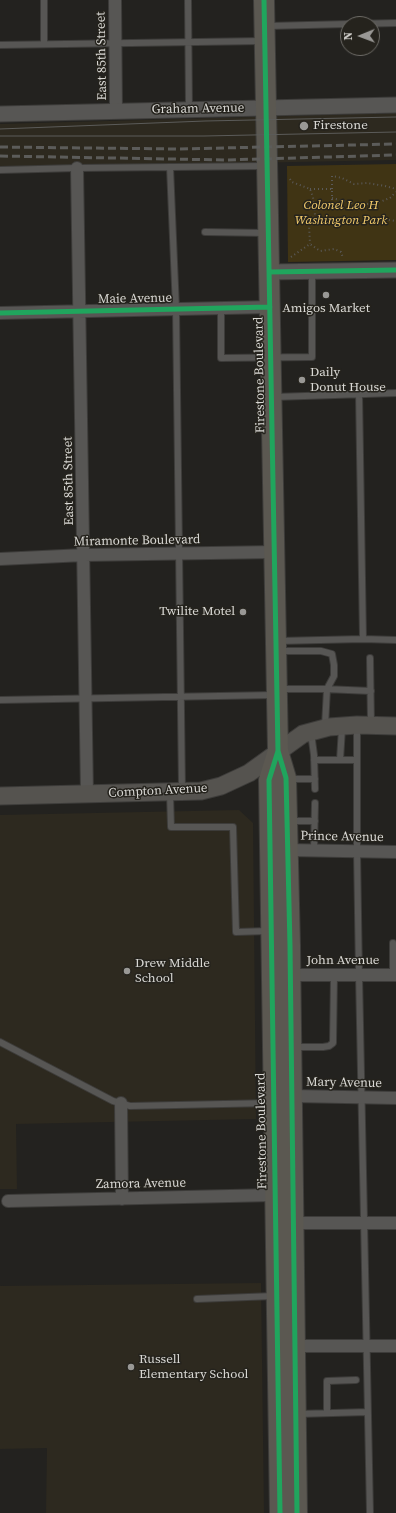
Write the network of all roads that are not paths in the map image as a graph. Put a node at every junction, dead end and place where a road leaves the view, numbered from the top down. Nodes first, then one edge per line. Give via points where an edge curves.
1 (44, 0) edge
2 (115, 0) edge
3 (188, 0) edge
4 (264, 0) edge
5 (380, 23) edge
6 (396, 23) edge
7 (340, 25) edge
8 (264, 34) junction
9 (188, 43) junction
10 (44, 44) junction
11 (115, 44) junction
12 (0, 45) edge
13 (396, 105) edge
14 (266, 108) junction
15 (189, 109) junction
16 (116, 111) junction
17 (0, 114) edge
18 (266, 166) junction
19 (170, 167) junction
20 (77, 168) junction
21 (0, 170) edge
22 (205, 232) dead end
23 (268, 233) junction
24 (396, 270) edge
25 (312, 271) junction
26 (270, 272) junction
27 (270, 307) junction
28 (221, 308) junction
29 (176, 309) junction
30 (79, 311) junction
31 (0, 313) edge
32 (271, 358) junction
33 (396, 393) edge
34 (359, 394) junction
35 (271, 398) junction
36 (275, 552) junction
37 (179, 554) junction
38 (84, 555) junction
39 (0, 559) edge
40 (363, 639) junction
41 (396, 640) edge
42 (276, 646) junction
43 (370, 658) dead end
44 (327, 689) junction
45 (371, 691) junction
46 (277, 692) junction
47 (181, 697) junction
48 (86, 698) junction
49 (0, 700) edge
50 (357, 725) junction
51 (396, 726) edge
52 (318, 730) junction
53 (278, 751) junction
54 (314, 760) junction
55 (340, 760) junction
56 (357, 760) junction
57 (286, 778) junction
58 (315, 779) junction
59 (315, 789) dead end
60 (176, 792) junction
61 (87, 794) junction
62 (0, 796) edge
63 (315, 803) dead end
64 (287, 821) junction
65 (315, 821) junction
66 (288, 850) junction
67 (314, 850) junction
68 (356, 851) junction
69 (396, 852) edge
70 (271, 931) junction
71 (393, 943) dead end
72 (290, 974) junction
73 (334, 975) junction
74 (358, 975) junction
75 (394, 975) edge
76 (0, 1042) edge
77 (291, 1047) junction
78 (292, 1096) junction
79 (361, 1097) junction
80 (396, 1098) edge
81 (120, 1103) junction
82 (273, 1103) junction
83 (274, 1195) junction
84 (122, 1199) junction
85 (8, 1201) dead end
86 (294, 1223) junction
87 (364, 1223) junction
88 (396, 1223) edge
89 (276, 1296) junction
90 (197, 1299) dead end
91 (286, 1346) junction
92 (367, 1346) junction
93 (396, 1346) edge
94 (356, 1380) dead end
95 (368, 1412) junction
96 (327, 1413) junction
97 (296, 1414) junction
98 (280, 1513) edge
99 (297, 1513) edge
100 (370, 1513) edge

1 - 10 lane
2 - 11 street, East 85th Street
3 - 9 lane
4 - 8 main road, Firestone Boulevard
5 - 6 lane
7 - 8 lane
8 - 9 lane
8 - 14 main road, Firestone Boulevard
9 - 11 lane
9 - 15 lane
10 - 11 lane
10 - 12 lane
11 - 16 street, East 85th Street
13 - 14 street, Graham Avenue
14 - 15 street, Graham Avenue
14 - 18 main road, Firestone Boulevard
15 - 16 street, Graham Avenue
16 - 17 street, Graham Avenue
18 - 19 lane
18 - 23 main road, Firestone Boulevard
19 - 20 lane
19 - 29 lane
20 - 21 lane
20 - 30 street, East 85th Street
22 - 23 lane
23 - 26 main road, Firestone Boulevard
24 - 25 street
25 - 26 street
25 - 32 lane via 312,357
26 - 27 main road, Firestone Boulevard
27 - 28 street, Maie Avenue
27 - 32 main road, Firestone Boulevard
28 - 29 street, Maie Avenue
28 - 32 lane via 221,358
29 - 30 street, Maie Avenue
29 - 37 lane
30 - 31 street, Maie Avenue
30 - 38 street, East 85th Street
32 - 35 main road, Firestone Boulevard
33 - 34 lane
34 - 35 lane
34 - 40 lane
35 - 36 main road, Firestone Boulevard
36 - 37 street, Miramonte Boulevard
36 - 42 main road, Firestone Boulevard
37 - 38 street, Miramonte Boulevard
37 - 47 lane
38 - 39 street, Miramonte Boulevard
38 - 48 street, East 85th Street
40 - 41 lane
40 - 42 lane
42 - 44 lane via 332,654 334,676
42 - 46 main road, Firestone Boulevard
43 - 45 lane
44 - 45 lane
44 - 46 lane
44 - 52 lane
45 - 50 lane
46 - 47 lane
46 - 53 main road, Firestone Boulevard
47 - 48 lane
47 - 60 lane
48 - 49 lane
48 - 61 street, East 85th Street
50 - 51 main road, Compton Avenue
50 - 52 main road, Compton Avenue
50 - 55 lane
50 - 56 lane
52 - 53 main road, Compton Avenue via 303,734
52 - 54 lane
53 - 57 main road, Firestone Boulevard
53 - 60 main road, Compton Avenue via 234,781 201,791
53 - 70 main road, Firestone Boulevard via 269,780
54 - 55 lane
54 - 58 lane
55 - 56 lane
56 - 68 lane
57 - 58 lane
57 - 64 main road, Firestone Boulevard
58 - 59 lane
60 - 61 main road, Compton Avenue
60 - 70 lane via 171,827 233,827 236,932
61 - 62 main road, Compton Avenue
63 - 65 lane
64 - 65 lane
64 - 66 main road, Firestone Boulevard
65 - 67 lane
66 - 67 street, Prince Avenue
66 - 72 main road, Firestone Boulevard
67 - 68 street, Prince Avenue
68 - 69 street, Prince Avenue
68 - 74 lane
70 - 82 main road, Firestone Boulevard
71 - 75 lane
72 - 73 street, John Avenue
72 - 77 main road, Firestone Boulevard
73 - 74 street, John Avenue
73 - 77 lane via 333,1044 323,1047
74 - 75 street, John Avenue
74 - 79 lane
76 - 81 lane
77 - 78 main road, Firestone Boulevard
78 - 79 street, Mary Avenue
78 - 86 main road, Firestone Boulevard
79 - 80 street, Mary Avenue
79 - 87 lane
81 - 82 lane via 130,1106
81 - 84 street
82 - 83 main road, Firestone Boulevard
83 - 84 street, Zamora Avenue
83 - 89 main road, Firestone Boulevard
84 - 85 street, Zamora Avenue
86 - 87 street
86 - 91 main road, Firestone Boulevard
87 - 88 street
87 - 92 lane
89 - 90 lane
89 - 91 main road, Firestone Boulevard
91 - 92 street
91 - 97 main road, Firestone Boulevard
91 - 98 main road, Firestone Boulevard
92 - 93 street
92 - 95 lane
94 - 96 lane via 326,1381
95 - 96 lane
95 - 100 lane
96 - 97 lane
97 - 99 main road, Firestone Boulevard

